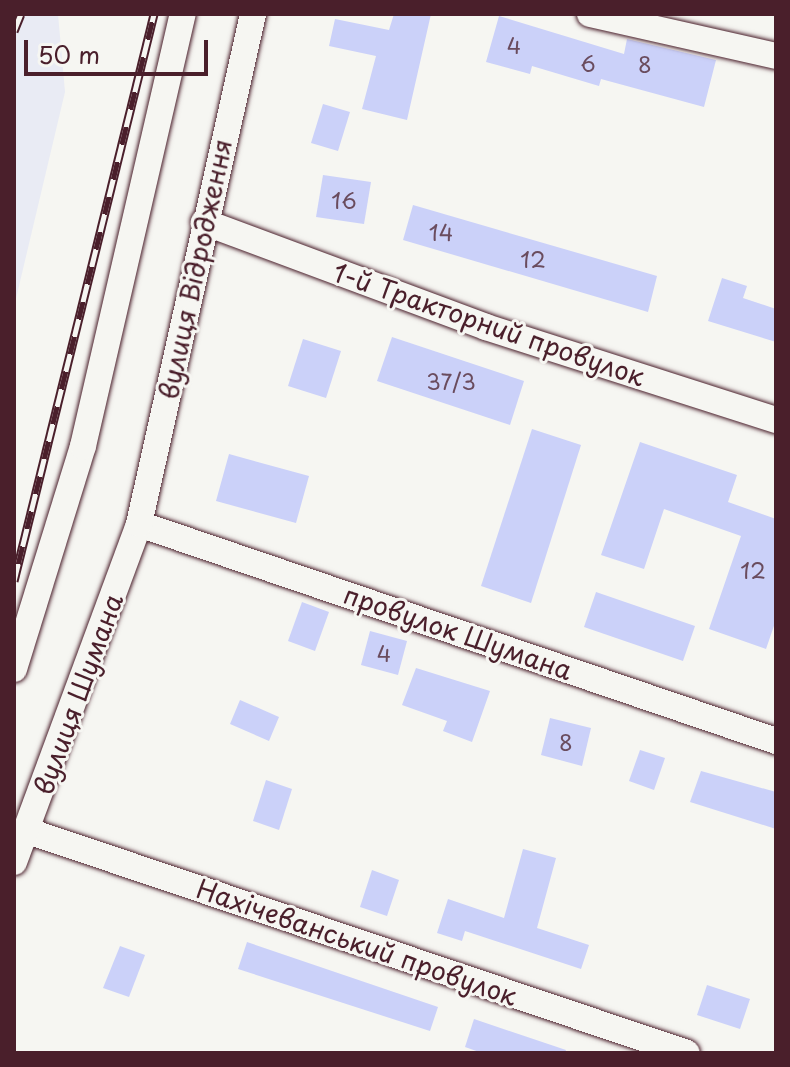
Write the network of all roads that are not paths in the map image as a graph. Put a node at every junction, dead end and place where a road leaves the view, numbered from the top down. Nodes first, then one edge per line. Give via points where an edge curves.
1 (183, 14) edge
2 (253, 14) edge
3 (590, 14) edge
4 (776, 56) edge
5 (204, 222) junction
6 (776, 420) edge
7 (139, 524) junction
8 (14, 669) edge
9 (776, 741) edge
10 (28, 831) junction
11 (14, 862) edge
12 (687, 1053) edge

1 - 8 street via 83,446
2 - 5 street, вулиця Відродження
3 - 4 street
5 - 6 street, 1-й Тракторний провулок via 486,327
5 - 7 street, вулиця Відродження
7 - 9 street, провулок Шумана
7 - 10 street, вулиця Шумана
10 - 11 street, вулиця Шумана
10 - 12 street, Нахічеванський провулок

